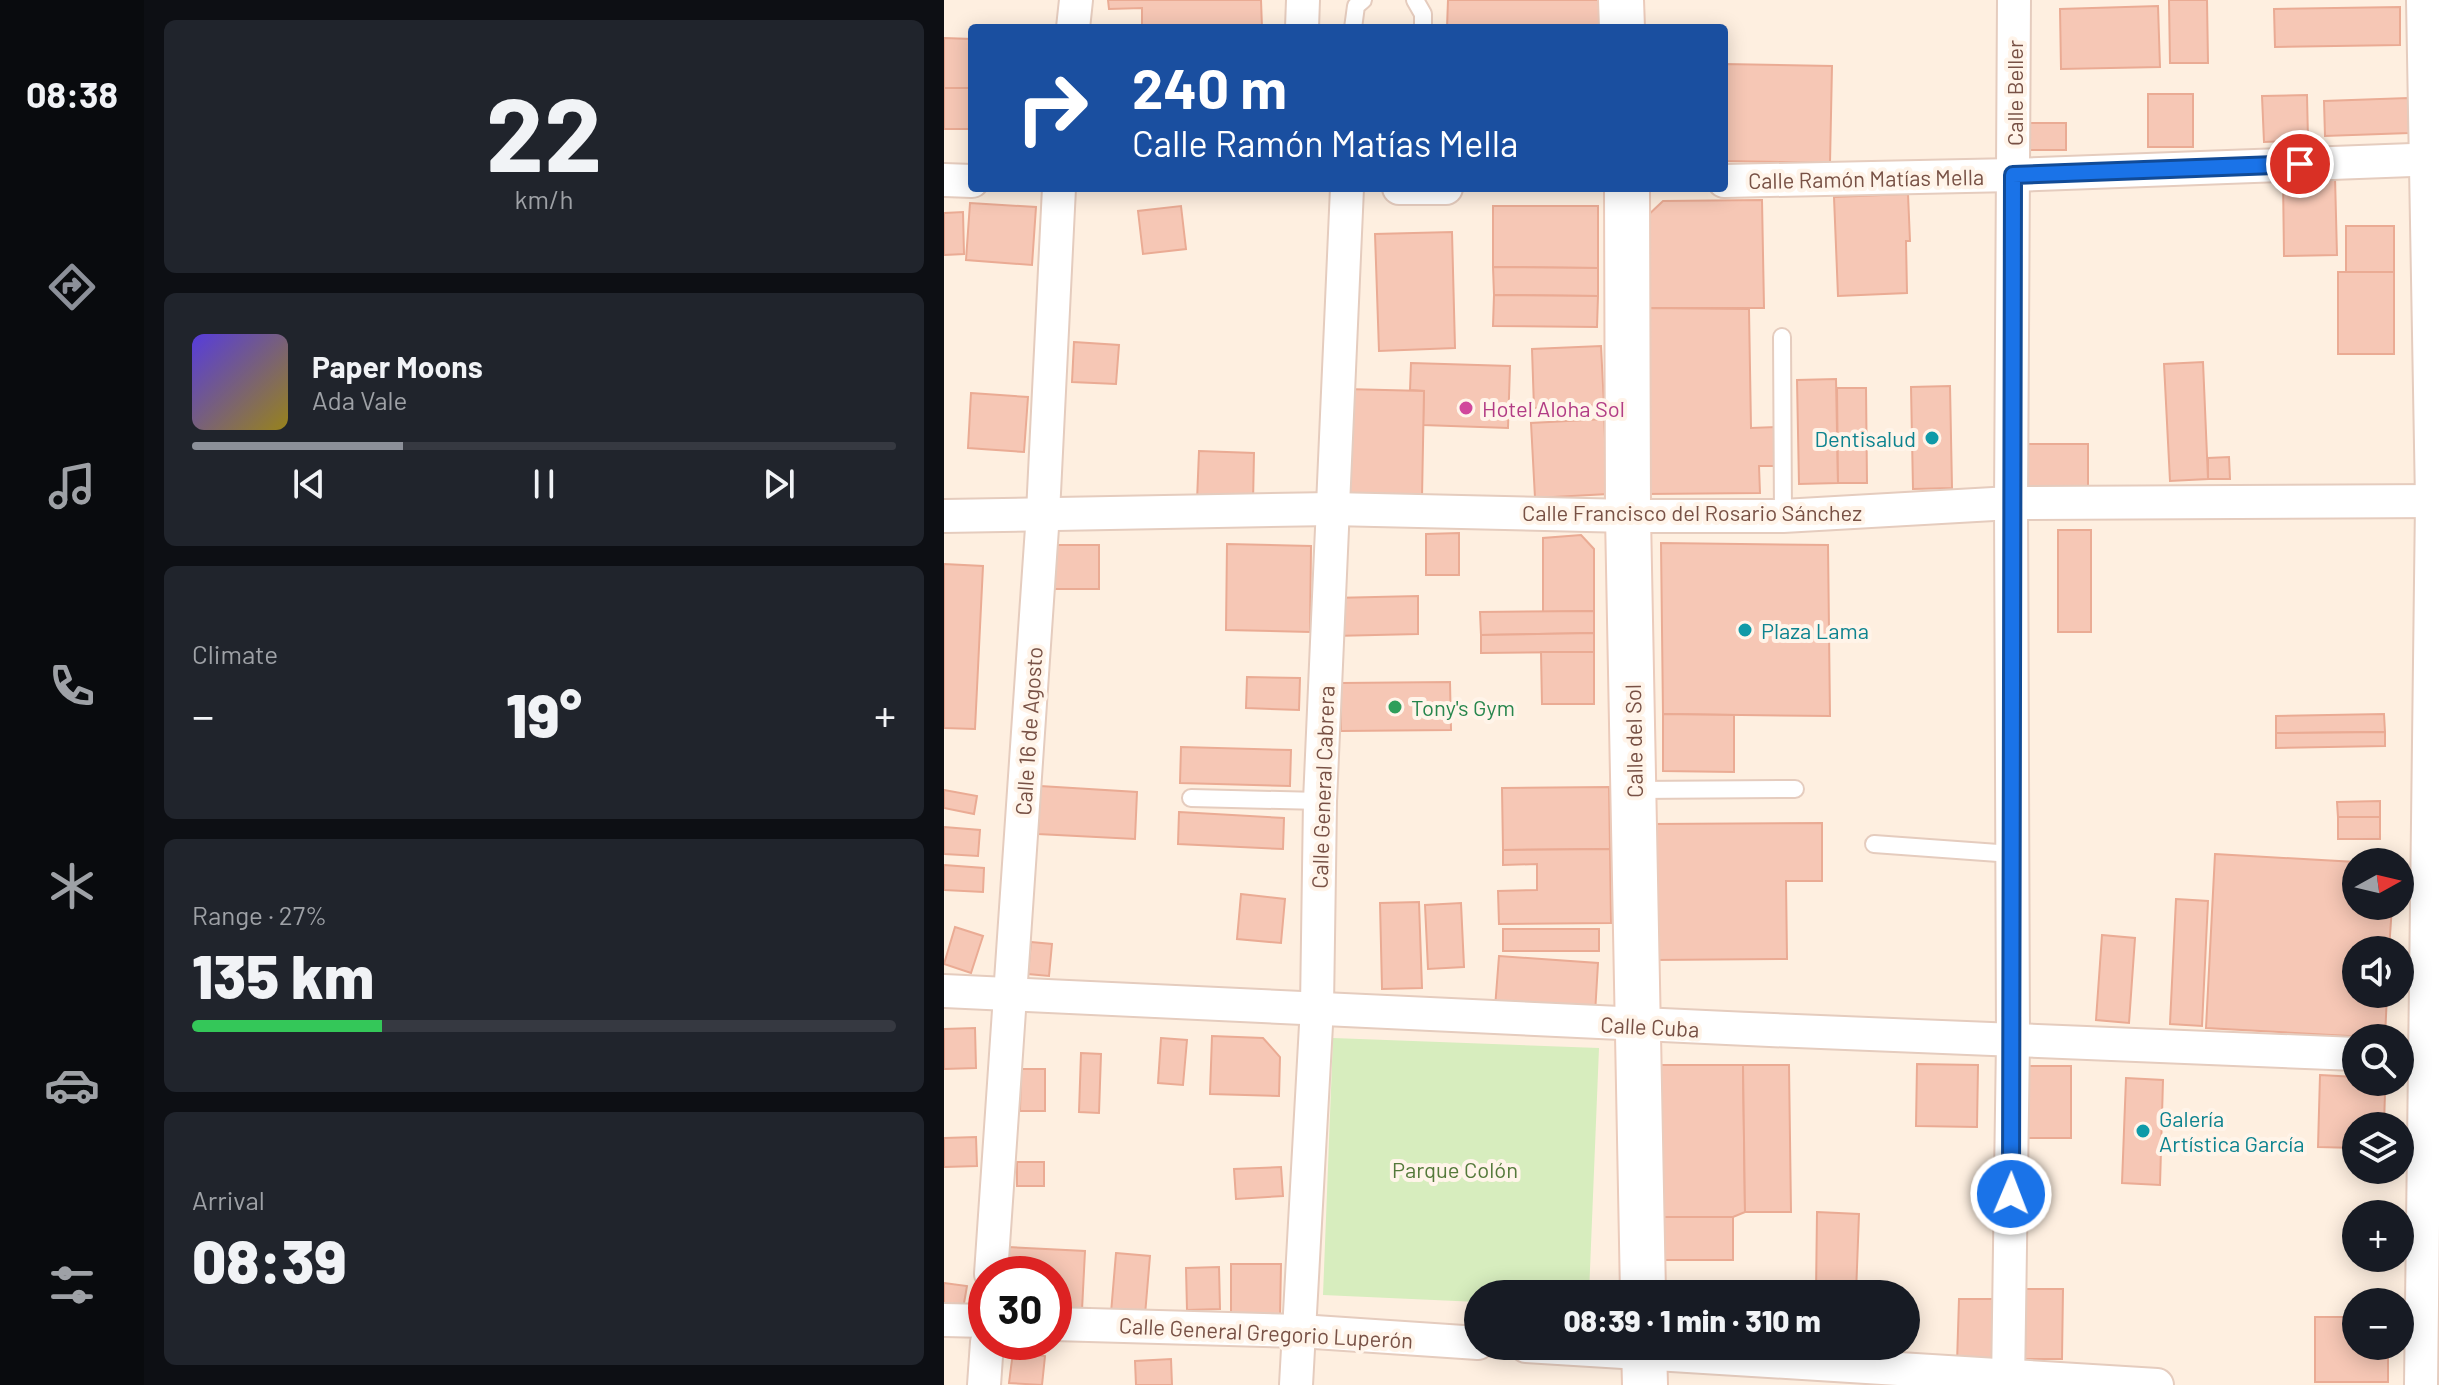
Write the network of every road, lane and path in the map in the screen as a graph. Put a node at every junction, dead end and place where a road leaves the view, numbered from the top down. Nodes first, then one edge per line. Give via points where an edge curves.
1 (1076, 0) edge
2 (1303, 0) edge
3 (1363, 0) edge
4 (1415, 0) edge
5 (1621, 0) edge
6 (2014, 0) edge
7 (2423, 0) edge
8 (1073, 24) edge
9 (1302, 24) edge
10 (1354, 24) edge
11 (1423, 24) edge
12 (1622, 24) edge
13 (2434, 159) edge
14 (2013, 175) junction
15 (944, 180) edge
16 (968, 181) edge
17 (1728, 181) edge
18 (1059, 192) edge
19 (1347, 192) edge
20 (1627, 192) edge
21 (1782, 337) dead end
22 (2435, 501) edge
23 (2011, 503) junction
24 (1332, 509) junction
25 (1043, 513) junction
26 (944, 516) edge
27 (1628, 516) junction
28 (1783, 516) junction
29 (1795, 789) dead end
30 (1634, 790) junction
31 (1191, 798) dead end
32 (1320, 801) junction
33 (1874, 844) dead end
34 (2012, 854) junction
35 (944, 991) edge
36 (1010, 995) junction
37 (1317, 1007) junction
38 (1638, 1026) junction
39 (2013, 1041) junction
40 (2342, 1053) edge
41 (2421, 1056) edge
42 (992, 1256) edge
43 (1643, 1280) edge
44 (944, 1320) edge
45 (968, 1321) edge
46 (1072, 1325) edge
47 (1300, 1331) junction
48 (1464, 1342) edge
49 (986, 1360) edge
50 (1645, 1362) edge
51 (2008, 1381) edge
52 (984, 1385) edge
53 (1296, 1385) edge
54 (2157, 1385) edge
55 (2421, 1385) edge

1 - 8 street
2 - 9 street
3 - 10 lane via 1356,6
4 - 11 lane
5 - 12 main road
6 - 14 street, Calle Beller
7 - 13 street
13 - 14 street, Calle Ramón Matías Mella
13 - 22 street
14 - 17 street, Calle Ramón Matías Mella
14 - 23 street, Calle Beller
15 - 16 street
18 - 25 street, Calle 16 de Agosto
19 - 24 street, Calle General Cabrera
20 - 27 main road, Calle del Sol
21 - 28 lane
22 - 23 street, Calle Francisco del Rosario Sánchez
22 - 41 street
23 - 28 street, Calle Francisco del Rosario Sánchez
23 - 34 street, Calle Beller
24 - 25 street, Calle Francisco del Rosario Sánchez
24 - 27 street, Calle Francisco del Rosario Sánchez
24 - 32 street, Calle General Cabrera
25 - 26 street, Calle Francisco del Rosario Sánchez
25 - 36 street, Calle 16 de Agosto
27 - 28 street, Calle Francisco del Rosario Sánchez
27 - 30 main road, Calle del Sol
29 - 30 lane
30 - 38 main road, Calle del Sol
31 - 32 lane
32 - 37 street, Calle General Cabrera
33 - 34 lane
34 - 39 street, Calle Beller
35 - 36 street, Calle Cuba
36 - 37 street, Calle Cuba
36 - 42 street, Calle 16 de Agosto
37 - 38 street, Calle Cuba
37 - 47 street, Calle General Cabrera
38 - 39 street, Calle Cuba
38 - 43 main road, Calle del Sol
39 - 40 street, Calle Cuba
39 - 51 street, Calle Beller
41 - 55 street
44 - 45 street
46 - 47 street, Calle General Gregorio Luperón
47 - 48 street, Calle General Gregorio Luperón
47 - 53 street, Calle General Cabrera
49 - 52 street
50 - 51 street
51 - 54 street

